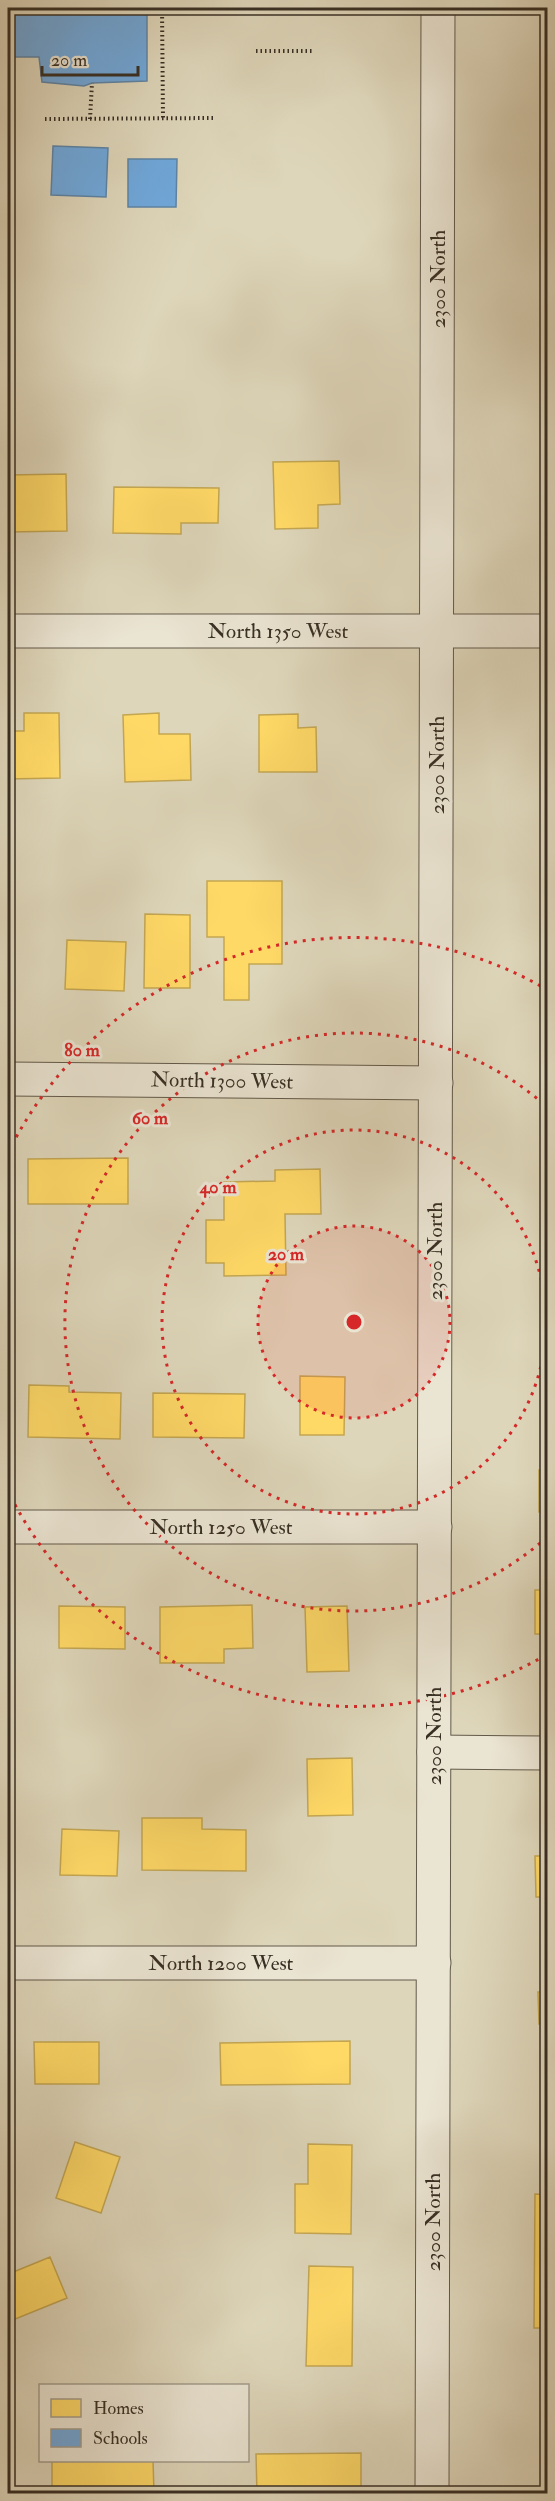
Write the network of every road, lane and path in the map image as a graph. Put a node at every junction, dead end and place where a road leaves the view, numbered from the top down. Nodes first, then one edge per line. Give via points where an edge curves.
1 (162, 8) edge
2 (438, 8) edge
3 (256, 51) dead end
4 (313, 51) dead end
5 (92, 83) dead end
6 (163, 118) junction
7 (216, 118) dead end
8 (45, 119) dead end
9 (90, 119) junction
10 (8, 631) edge
11 (437, 631) junction
12 (548, 631) edge
13 (8, 1079) edge
14 (436, 1083) junction
15 (8, 1527) edge
16 (435, 1527) junction
17 (434, 1752) junction
18 (548, 1753) edge
19 (8, 1963) edge
20 (434, 1963) junction
21 (432, 2493) edge

1 - 6 path
2 - 11 street, 2300 North
3 - 4 path
5 - 9 path
6 - 7 path
6 - 9 path
8 - 9 path
10 - 11 street, North 1350 West
11 - 12 street, North 1350 West
11 - 14 street, 2300 North
13 - 14 street, North 1300 West
14 - 16 street, 2300 North
15 - 16 street, North 1250 West
16 - 17 street, 2300 North
17 - 18 street
17 - 20 street, 2300 North
19 - 20 street, North 1200 West
20 - 21 street, 2300 North

